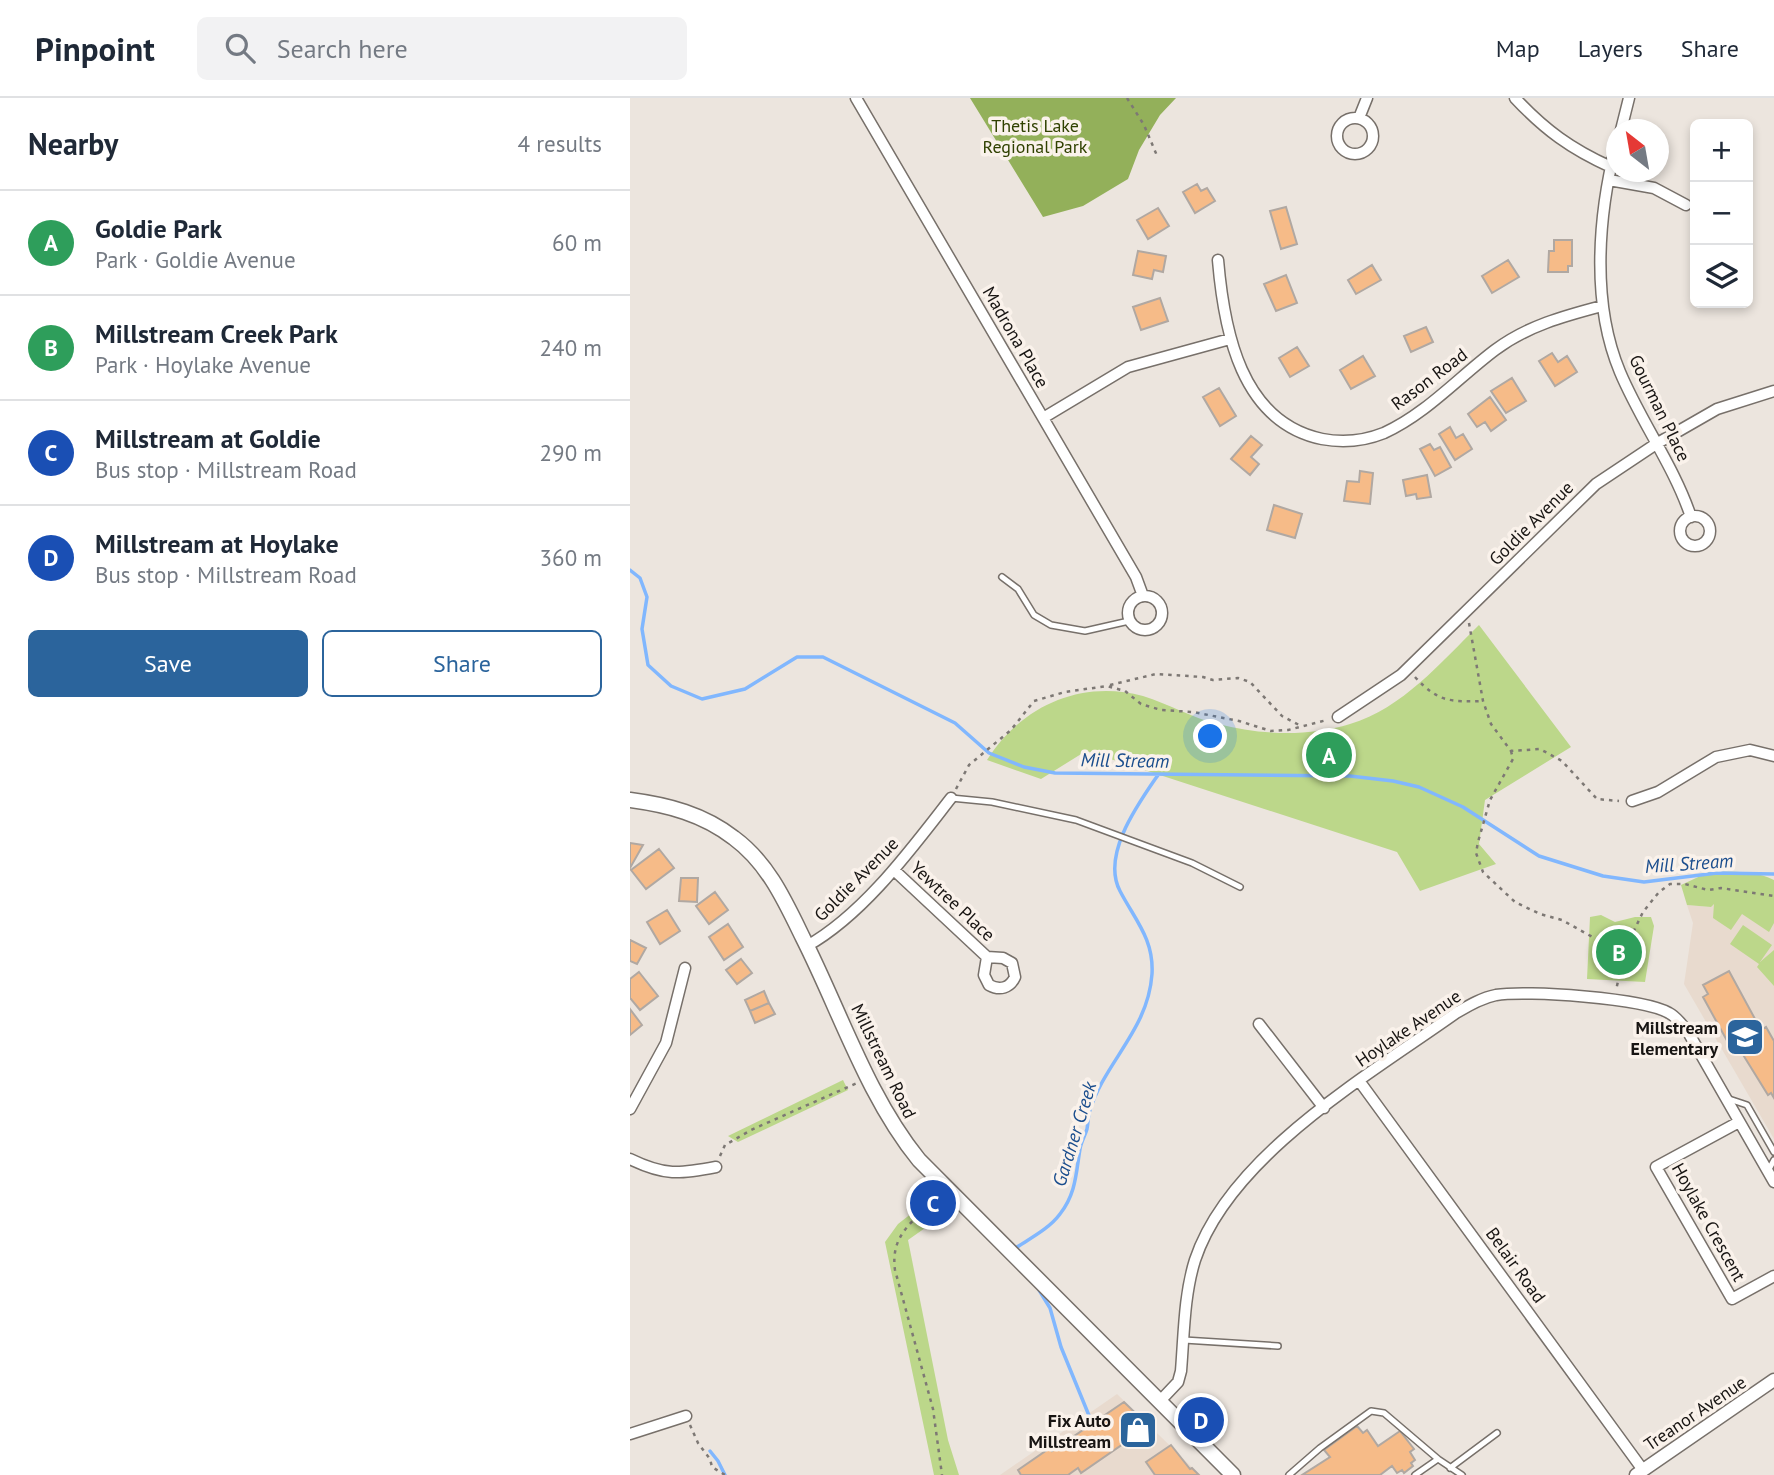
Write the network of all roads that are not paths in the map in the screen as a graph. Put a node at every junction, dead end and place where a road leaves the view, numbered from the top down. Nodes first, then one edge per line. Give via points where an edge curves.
1 (856, 98) edge
2 (1367, 98) edge
3 (1515, 98) edge
4 (1629, 98) edge
5 (1359, 118) dead end
6 (1624, 119) edge
7 (1606, 165) edge
8 (1609, 182) edge
9 (1620, 182) edge
10 (1686, 205) dead end
11 (1218, 260) dead end
12 (1602, 306) junction
13 (1230, 339) junction
14 (1774, 391) edge
15 (1043, 418) junction
16 (1656, 444) junction
17 (1691, 517) dead end
18 (1002, 578) dead end
19 (1143, 596) junction
20 (1129, 621) junction
21 (1338, 718) road end
22 (1774, 756) edge
23 (951, 798) joint
24 (630, 800) edge
25 (1632, 801) road end
26 (895, 870) junction
27 (1240, 887) dead end
28 (807, 946) junction
29 (986, 957) dead end
30 (685, 968) dead end
31 (1259, 1024) dead end
32 (1360, 1082) junction
33 (1726, 1098) junction
34 (1324, 1108) junction
35 (630, 1109) edge
36 (1739, 1122) junction
37 (1774, 1152) edge
38 (630, 1159) edge
39 (1774, 1160) edge
40 (716, 1167) road end
41 (1768, 1171) junction
42 (1774, 1182) edge
43 (1774, 1276) edge
44 (1184, 1340) junction
45 (1278, 1346) dead end
46 (1774, 1380) edge
47 (1160, 1401) junction
48 (686, 1416) road end
49 (1497, 1433) dead end
50 (630, 1434) edge
51 (1438, 1459) junction
52 (1450, 1468) junction
53 (1643, 1473) edge
54 (1233, 1475) edge
55 (1289, 1475) edge
56 (1415, 1475) edge
57 (1462, 1475) edge

1 - 15 street, Madrona Place
2 - 5 street
3 - 7 street via 1549,132
4 - 6 street
8 - 12 street, Gourman Place via 1601,240
9 - 10 street via 1654,188
11 - 13 street, Rason Road
12 - 13 street, Rason Road via 1558,317 1515,337 1401,424 1354,441 1310,436 1278,419 1247,382
12 - 16 street, Gourman Place via 1619,371
13 - 15 street via 1128,367
14 - 16 street, Goldie Avenue via 1717,409
15 - 19 street, Madrona Place
16 - 17 street, Gourman Place via 1682,490
16 - 21 street, Goldie Avenue via 1596,484 1408,669
18 - 20 lane via 1018,589 1034,615 1051,625 1085,631
19 - 20 street via 1129,605
19 - 20 street, Madrona Place via 1158,601 1158,624 1143,630
22 - 25 street via 1750,750 1716,757 1658,792
23 - 26 street, Goldie Avenue
23 - 27 lane via 1076,820 1192,863
24 - 28 main road, Millstream Road via 689,813 734,838 770,876
26 - 28 street, Goldie Avenue via 826,935
26 - 29 street, Yewtree Place
28 - 47 main road, Millstream Road via 902,1139
30 - 35 street via 666,1043
31 - 34 street
32 - 33 street, Hoylake Avenue via 1471,1004 1496,995 1547,995 1615,999 1668,1012 1688,1032
32 - 34 street, Hoylake Avenue
32 - 53 street, Belair Road
33 - 36 street, Hoylake Avenue
33 - 37 lane via 1747,1105
34 - 44 street, Hoylake Avenue via 1269,1151 1234,1190 1204,1239 1190,1279
36 - 41 street, Hoylake Avenue
36 - 43 street, Hoylake Crescent via 1656,1167 1732,1299
38 - 40 street via 653,1170 684,1173
39 - 41 lane
41 - 42 street, Hoylake Avenue
44 - 45 lane
44 - 47 street, Hoylake Avenue via 1178,1382
46 - 53 street, Treanor Avenue
47 - 54 main road, Millstream Road
48 - 50 street
49 - 52 lane
51 - 52 lane
51 - 55 lane via 1377,1410
51 - 56 lane
52 - 57 lane

